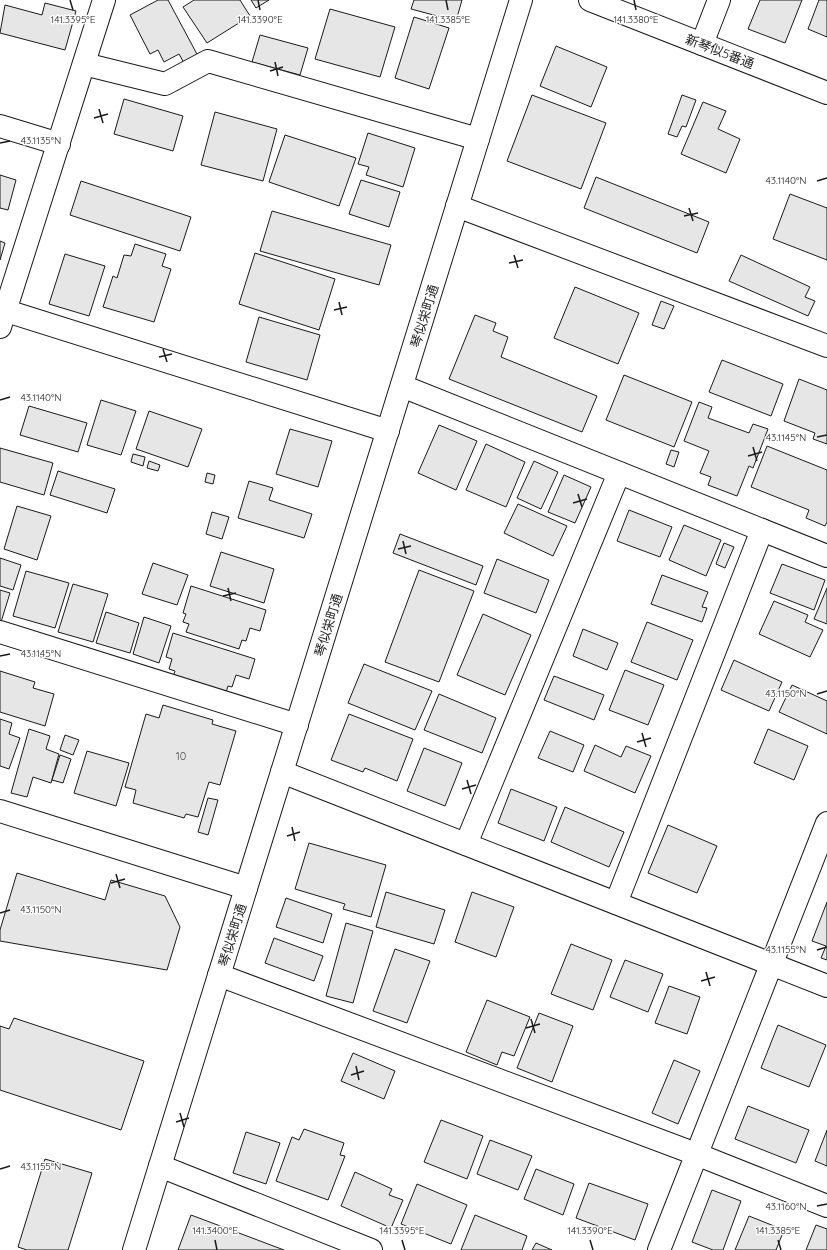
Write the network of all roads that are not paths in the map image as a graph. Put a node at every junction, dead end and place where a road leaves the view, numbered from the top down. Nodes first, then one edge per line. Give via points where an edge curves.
1 (104, 0) edge
2 (521, 0) edge
3 (590, 0) edge
4 (719, 0) edge
5 (702, 44) junction
6 (84, 64) junction
7 (827, 93) edge
8 (0, 126) edge
9 (478, 139) junction
10 (59, 144) junction
11 (457, 206) junction
12 (2, 315) edge
13 (827, 346) edge
14 (402, 386) junction
15 (388, 431) junction
16 (619, 473) junction
17 (762, 530) junction
18 (827, 556) edge
19 (0, 632) edge
20 (297, 725) junction
21 (282, 772) junction
22 (0, 812) edge
23 (827, 823) edge
24 (466, 844) junction
25 (246, 888) junction
26 (616, 903) junction
27 (770, 964) junction
28 (219, 975) junction
29 (827, 986) edge
30 (696, 1154) junction
31 (160, 1166) junction
32 (827, 1206) edge
33 (134, 1250) edge
34 (371, 1250) edge
35 (659, 1250) edge

1 - 6 street
2 - 9 street, 琴似栄町通
3 - 5 street, 新琴似5番通
4 - 5 street
5 - 7 street, 新琴似5番通
6 - 9 street via 165,84 208,61
6 - 10 street
8 - 10 street
9 - 11 street, 琴似栄町通
10 - 12 street
11 - 13 street
11 - 14 street, 琴似栄町通
12 - 15 street
14 - 15 street, 琴似栄町通
14 - 16 street
15 - 20 street, 琴似栄町通
16 - 17 street
16 - 24 street
17 - 18 street
17 - 26 street
19 - 20 street
20 - 21 street, 琴似栄町通
21 - 24 street
21 - 25 street, 琴似栄町通
22 - 25 street
23 - 27 street
24 - 26 street
25 - 28 street, 琴似栄町通
26 - 27 street
27 - 29 street
27 - 30 street
28 - 30 street
28 - 31 street, 琴似栄町通
30 - 32 street
30 - 35 street
31 - 33 street, 琴似栄町通
31 - 34 street

